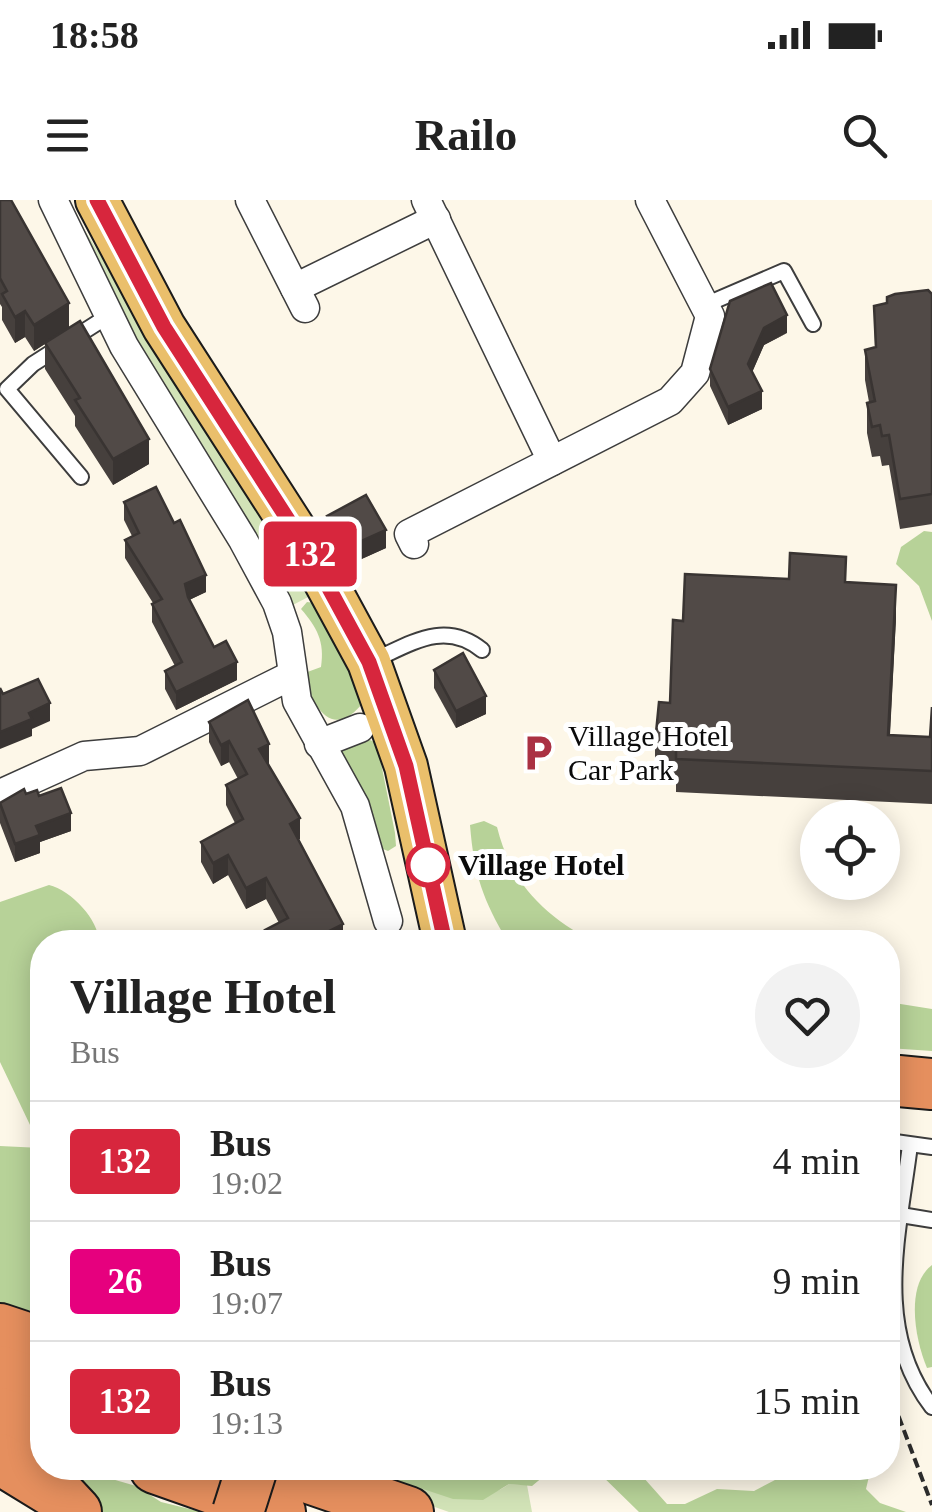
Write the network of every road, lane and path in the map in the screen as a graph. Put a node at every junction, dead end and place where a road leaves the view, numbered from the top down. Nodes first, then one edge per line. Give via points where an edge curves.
1 (53, 200) edge
2 (97, 200) edge
3 (250, 200) edge
4 (650, 200) edge
5 (431, 209) edge
6 (704, 305) junction
7 (108, 316) junction
8 (812, 324) dead end
9 (552, 461) junction
10 (82, 477) dead end
11 (414, 544) dead end
12 (482, 650) dead end
13 (369, 662) junction
14 (292, 675) junction
15 (360, 728) dead end
16 (319, 744) junction
17 (0, 794) edge
18 (388, 922) dead end
19 (442, 930) edge
20 (900, 1081) edge
21 (932, 1084) edge
22 (900, 1143) edge
23 (910, 1144) junction
24 (932, 1147) edge
25 (901, 1215) junction
26 (900, 1220) edge
27 (932, 1220) edge
28 (0, 1329) edge
29 (30, 1340) edge
30 (900, 1346) edge
31 (0, 1370) edge
32 (30, 1381) edge
33 (932, 1407) edge
34 (0, 1413) edge
35 (900, 1420) edge
36 (30, 1424) edge
37 (0, 1459) edge
38 (30, 1477) edge
39 (34, 1480) edge
40 (189, 1480) edge
41 (248, 1480) edge
42 (315, 1480) edge
43 (932, 1505) edge
44 (76, 1512) edge
45 (238, 1512) edge
46 (280, 1512) edge
47 (408, 1512) edge

1 - 7 street
2 - 13 main road via 164,327 312,557
3 - 5 street via 300,298
4 - 6 street
5 - 9 street
6 - 8 lane via 784,271
6 - 9 street via 710,316 696,374 670,401
7 - 10 lane via 33,364 7,389
7 - 14 street via 277,603
9 - 11 street via 409,534
12 - 13 lane via 470,640 438,633
13 - 19 main road via 406,766
14 - 16 street
14 - 17 street via 140,751 84,756
15 - 16 street
16 - 18 street via 355,806
20 - 21 highway
22 - 23 lane
23 - 24 lane
23 - 25 lane
25 - 26 lane
25 - 27 lane
28 - 29 highway
30 - 33 lane
31 - 32 highway
34 - 36 highway
35 - 43 path
37 - 38 highway
39 - 44 highway
40 - 46 highway
41 - 45 highway, bridge
42 - 47 highway

